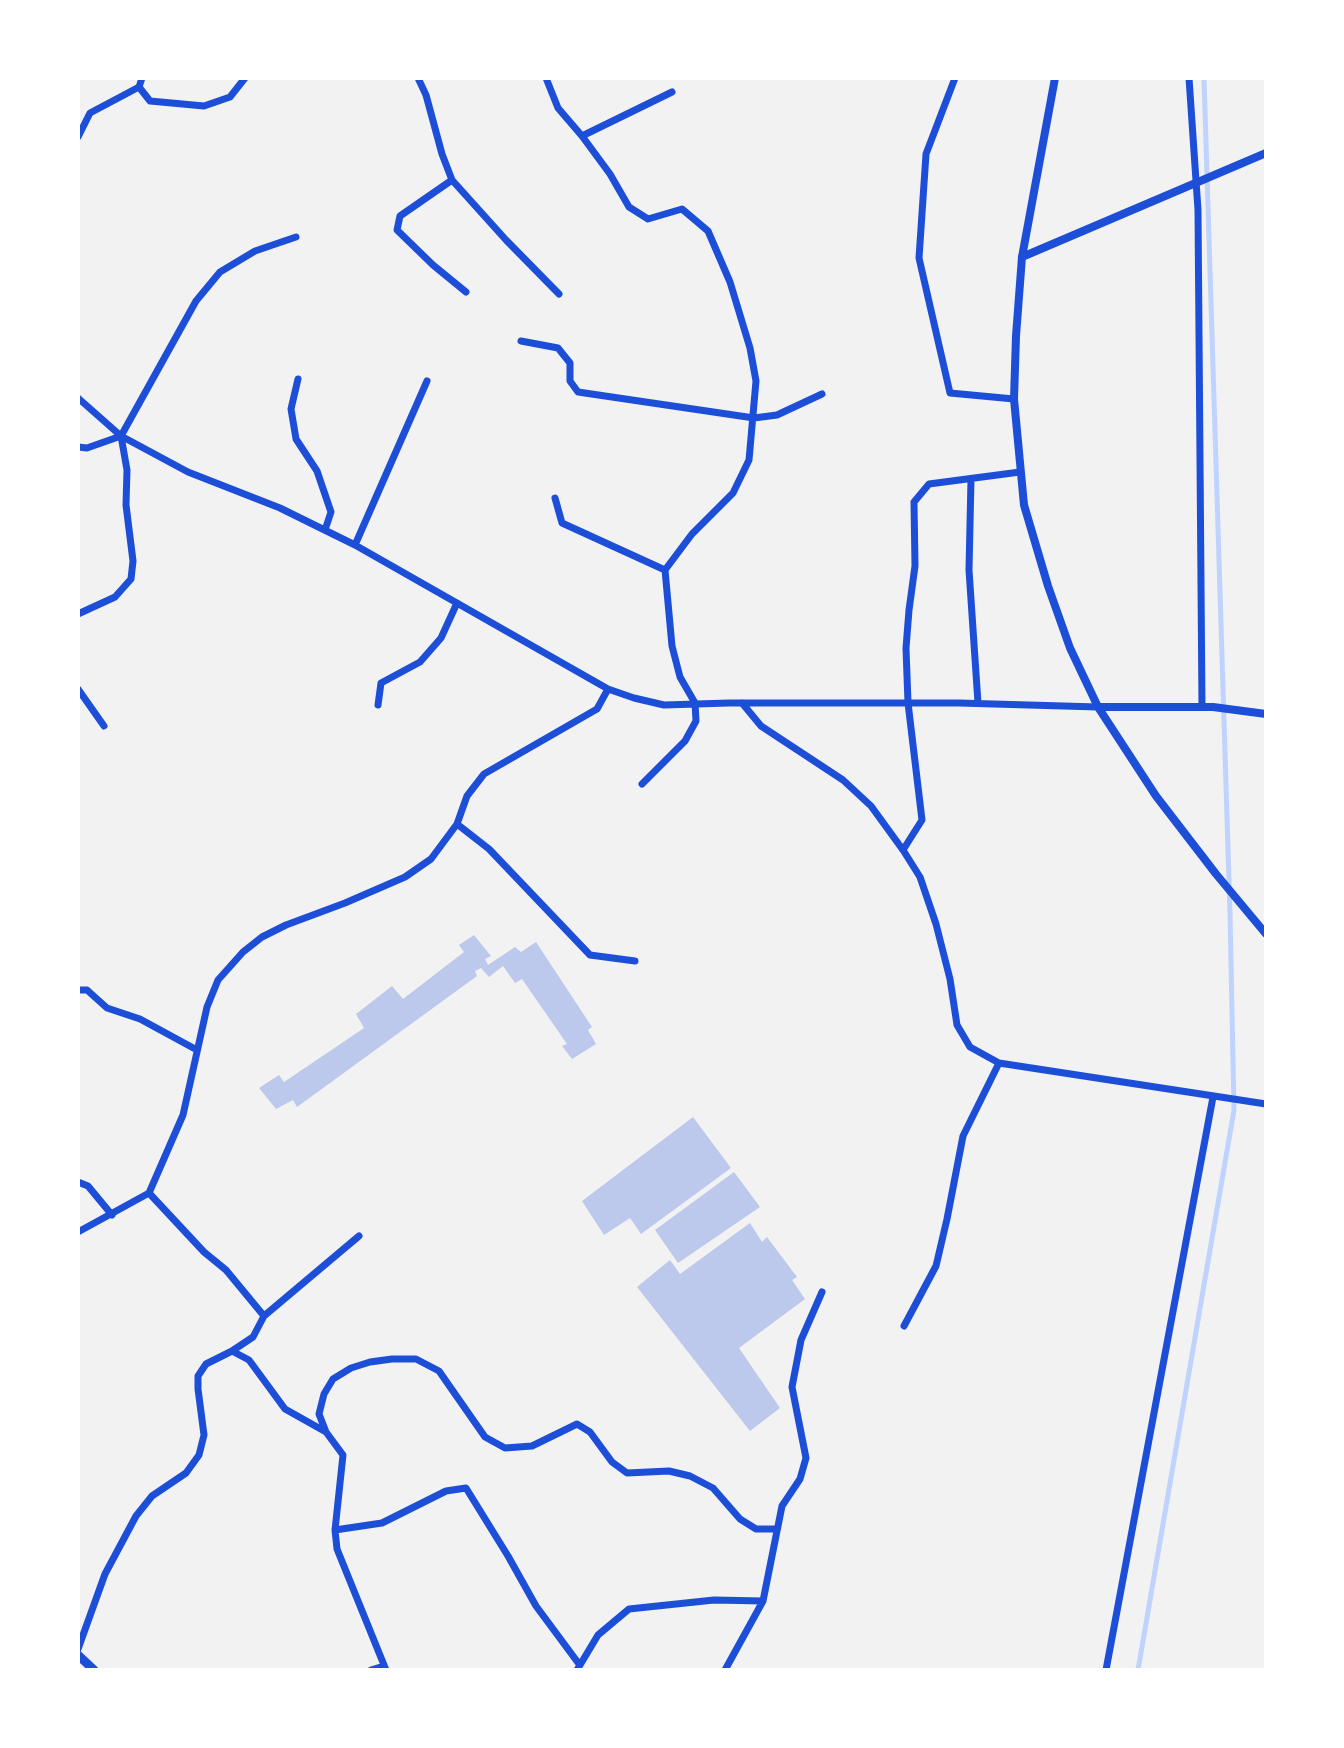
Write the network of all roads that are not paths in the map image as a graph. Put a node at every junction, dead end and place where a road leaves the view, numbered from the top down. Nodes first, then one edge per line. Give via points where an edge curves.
1 (142, 78) edge
2 (245, 78) edge
3 (418, 78) edge
4 (546, 78) edge
5 (955, 78) edge
6 (1055, 78) edge
7 (1189, 78) edge
8 (139, 87) junction
9 (672, 92) dead end
10 (582, 136) junction
11 (78, 137) edge
12 (1266, 153) edge
13 (452, 180) junction
14 (296, 237) dead end
15 (1022, 257) junction
16 (466, 292) dead end
17 (559, 294) dead end
18 (521, 341) dead end
19 (298, 379) dead end
20 (427, 381) dead end
21 (822, 394) dead end
22 (78, 398) edge
23 (1014, 399) junction
24 (754, 418) junction
25 (121, 436) junction
26 (78, 447) edge
27 (1020, 472) junction
28 (971, 479) junction
29 (555, 498) dead end
30 (325, 530) junction
31 (355, 545) junction
32 (665, 570) junction
33 (457, 603) junction
34 (78, 614) edge
35 (78, 689) edge
36 (608, 689) junction
37 (695, 703) junction
38 (742, 703) junction
39 (908, 703) junction
40 (978, 703) junction
41 (378, 705) dead end
42 (1098, 707) junction
43 (1202, 707) junction
44 (1266, 714) edge
45 (104, 726) dead end
46 (642, 784) dead end
47 (457, 824) junction
48 (903, 850) junction
49 (1266, 934) edge
50 (635, 961) dead end
51 (78, 990) edge
52 (197, 1050) junction
53 (999, 1063) junction
54 (1213, 1097) junction
55 (1266, 1104) edge
56 (78, 1182) edge
57 (149, 1193) junction
58 (112, 1215) junction
59 (78, 1232) edge
60 (359, 1236) dead end
61 (822, 1292) dead end
62 (264, 1316) junction
63 (904, 1326) dead end
64 (232, 1351) junction
65 (326, 1432) junction
66 (777, 1529) junction
67 (335, 1530) junction
68 (763, 1601) junction
69 (78, 1652) edge
70 (578, 1667) edge
71 (385, 1668) edge
72 (94, 1670) edge
73 (371, 1670) edge
74 (725, 1670) edge
75 (1106, 1670) edge

1 - 8 street
2 - 8 street via 230,97 204,106 150,101
3 - 13 street
4 - 10 street via 558,108
5 - 23 street via 926,154 919,258 950,393
6 - 15 street
7 - 43 street via 1198,210
8 - 11 street via 90,113
9 - 10 street
10 - 24 street via 629,207 648,219 682,209 708,231 750,348 756,381
12 - 15 street
13 - 16 street via 400,216 397,230
13 - 17 street
14 - 25 street via 255,251 220,272 196,301
15 - 23 street
18 - 24 street via 558,348 570,363 570,381 578,392
19 - 30 street via 291,409 296,439 317,471 331,512
20 - 31 street
21 - 24 street via 777,415
22 - 25 street
23 - 27 street
24 - 32 street via 749,460 733,493
25 - 26 street
25 - 30 street via 188,472
25 - 34 street via 131,579 115,597
27 - 28 street
27 - 42 street via 1048,586
28 - 39 street via 929,484 914,502
28 - 40 street via 969,570
29 - 32 street via 562,523
30 - 31 street
31 - 33 street
32 - 37 street via 672,646 680,677
33 - 36 street
33 - 41 street via 441,638 420,662 381,683
35 - 45 street
36 - 37 street via 664,705
36 - 47 street via 597,709 484,774 467,796
37 - 38 street
37 - 46 street via 696,721 685,741
38 - 39 street
38 - 48 street via 761,726 843,780 871,806
39 - 40 street
39 - 48 street via 922,820
40 - 42 street
42 - 43 street
42 - 49 street via 1156,796
43 - 44 street
47 - 50 street via 489,849 590,955
47 - 52 street via 431,859 405,877 286,925 243,952 218,980
48 - 53 street via 920,877 936,924 957,1025 970,1047
51 - 52 street via 87,990 107,1008
52 - 57 street via 183,1115
53 - 54 street
53 - 63 street via 963,1136 936,1266
54 - 55 street
54 - 75 street
56 - 58 street via 88,1186
57 - 58 street
57 - 62 street
58 - 59 street
60 - 62 street
61 - 66 street via 801,1340 792,1387 806,1458 800,1479 782,1506
62 - 64 street via 253,1337
64 - 65 street via 249,1360 285,1409
64 - 69 street via 206,1364 198,1376 204,1435 199,1455 136,1516 105,1574
65 - 66 street via 319,1414 333,1379 370,1362 416,1359 439,1371 485,1437 505,1448 532,1446 577,1424 627,1473 690,1476 713,1488 756,1529
65 - 67 street via 343,1455
66 - 68 street
67 - 70 street via 382,1523 446,1491 466,1488
67 - 71 street via 337,1549
68 - 70 street via 629,1609 598,1635
68 - 74 street
69 - 72 main road
71 - 73 street

